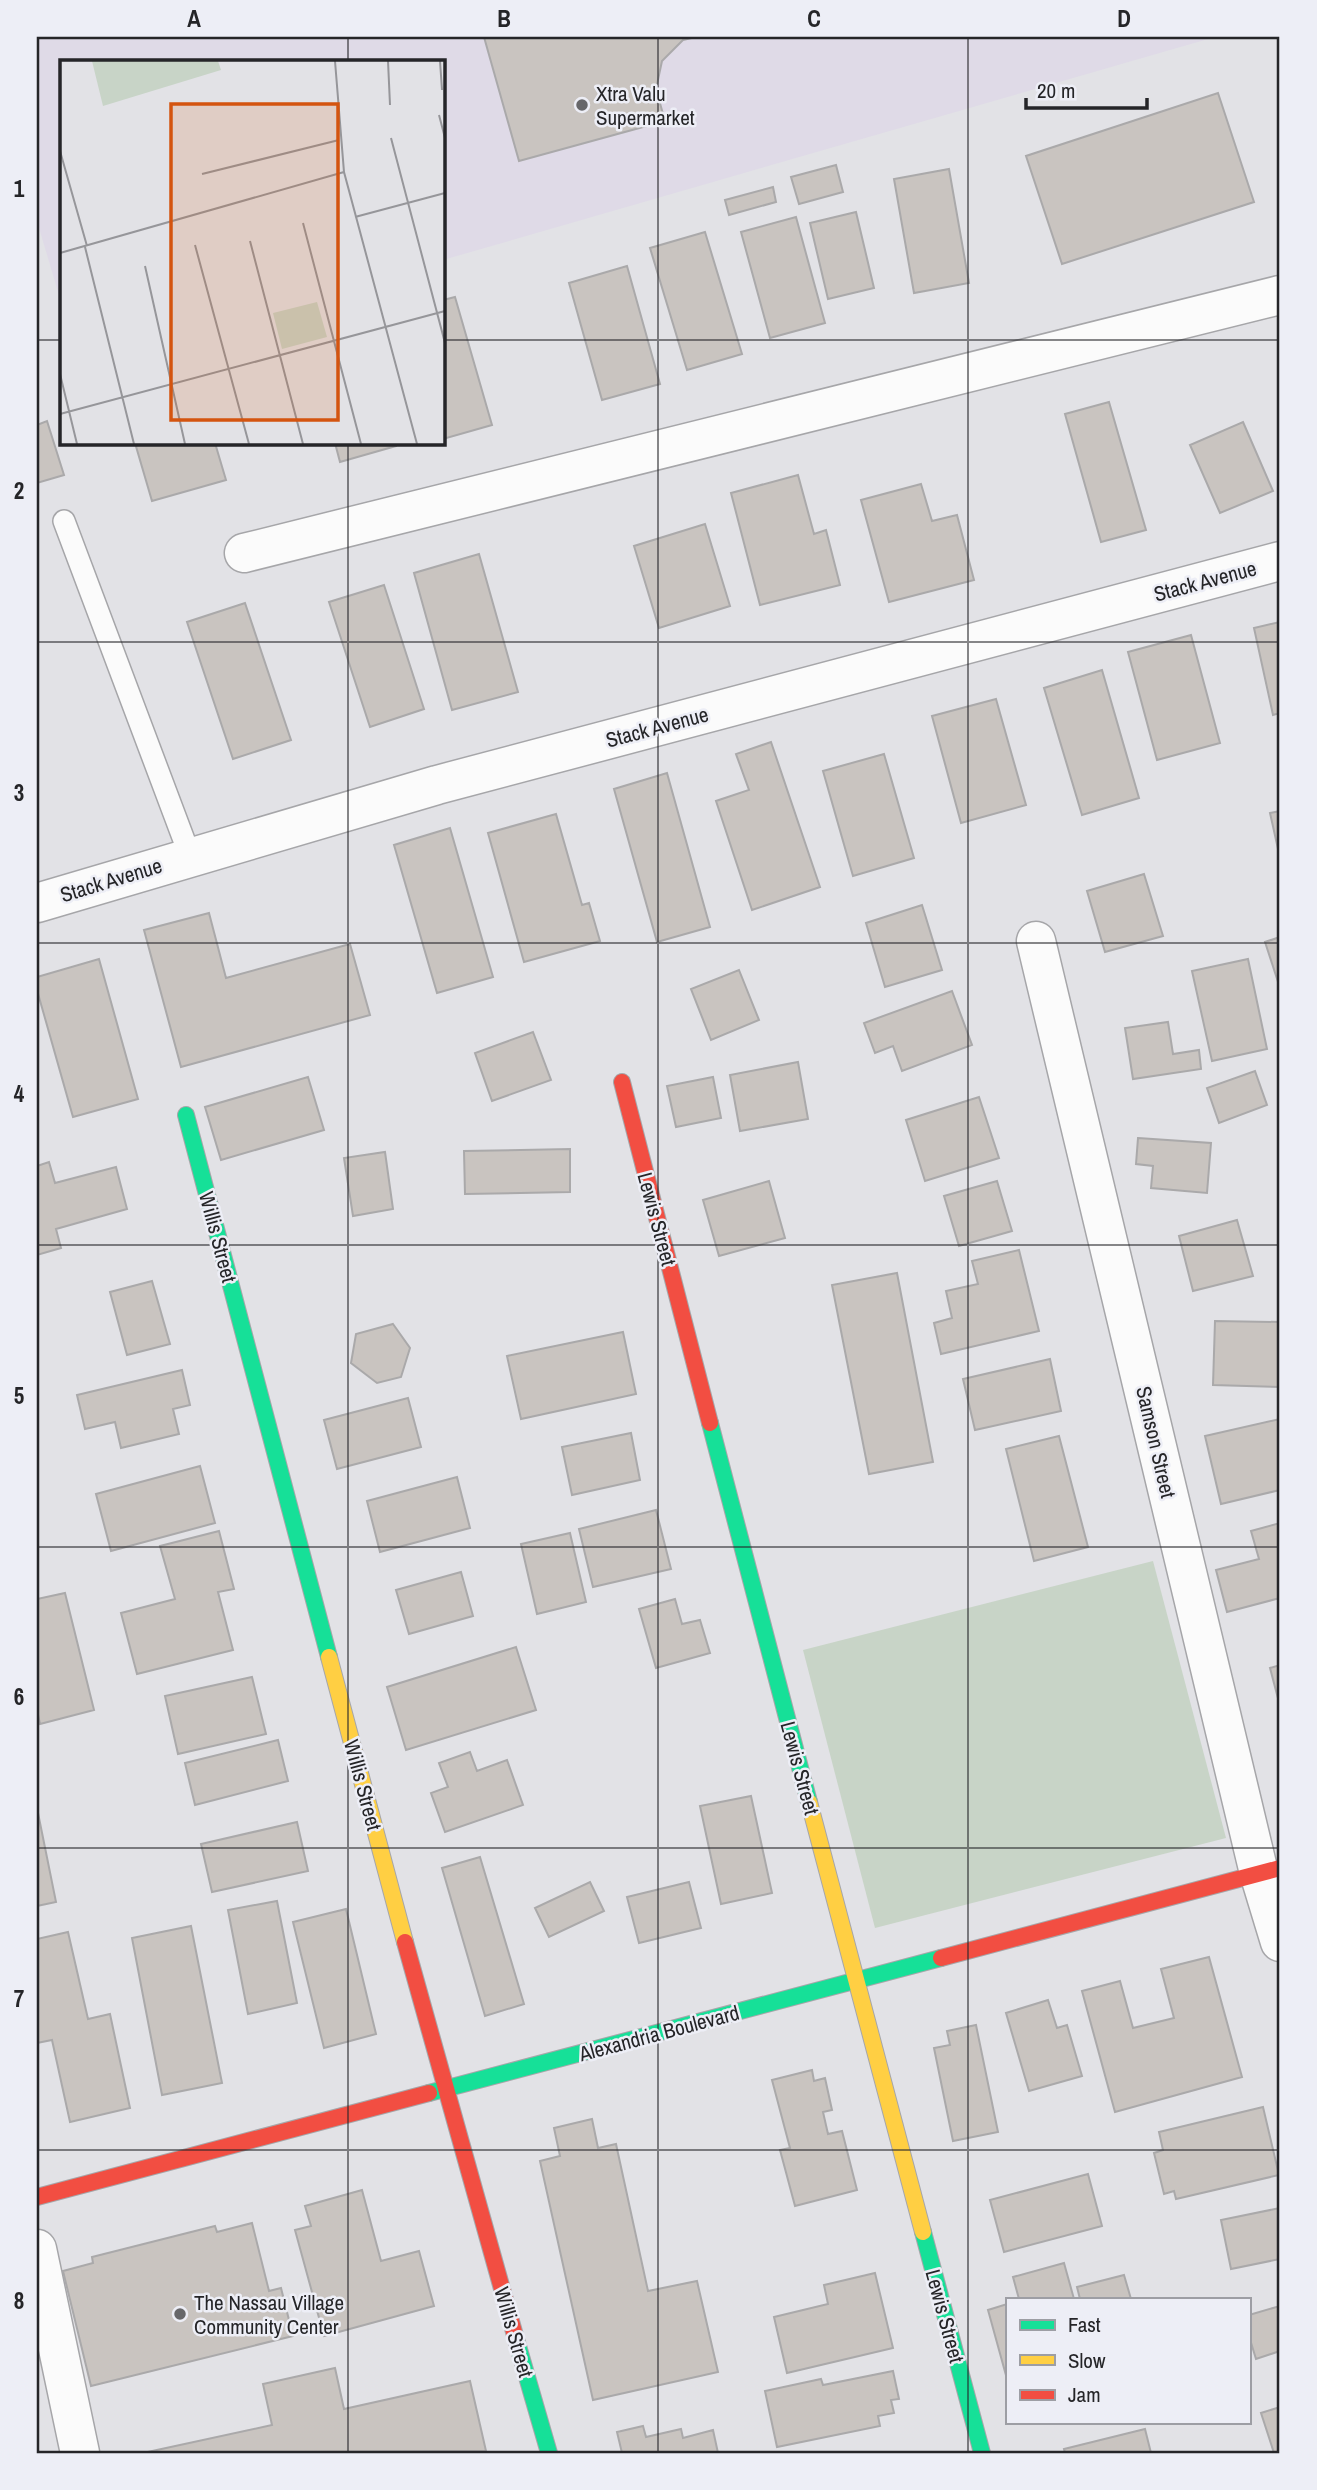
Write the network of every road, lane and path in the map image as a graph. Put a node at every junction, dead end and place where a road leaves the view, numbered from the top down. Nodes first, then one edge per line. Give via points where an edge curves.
1 (1280, 295) edge
2 (64, 521) dead end
3 (244, 553) dead end
4 (1280, 561) edge
5 (190, 856) junction
6 (37, 902) edge
7 (1036, 941) dead end
8 (621, 1082) dead end
9 (186, 1115) dead end
10 (1270, 1870) edge
11 (1280, 1942) edge
12 (855, 1981) junction
13 (445, 2089) junction
14 (37, 2197) edge
15 (37, 2249) edge
16 (80, 2453) edge
17 (549, 2453) edge
18 (982, 2453) edge

1 - 3 street
2 - 5 lane
4 - 5 street, Stack Avenue via 438,785
5 - 6 street, Stack Avenue
7 - 10 street, Samson Street
8 - 12 street, Lewis Street
9 - 13 street, Willis Street
10 - 11 street, Samson Street
10 - 12 street, Alexandria Boulevard
12 - 13 street, Alexandria Boulevard
12 - 18 street, Lewis Street
13 - 14 street, Alexandria Boulevard
13 - 17 street, Willis Street
15 - 16 street

